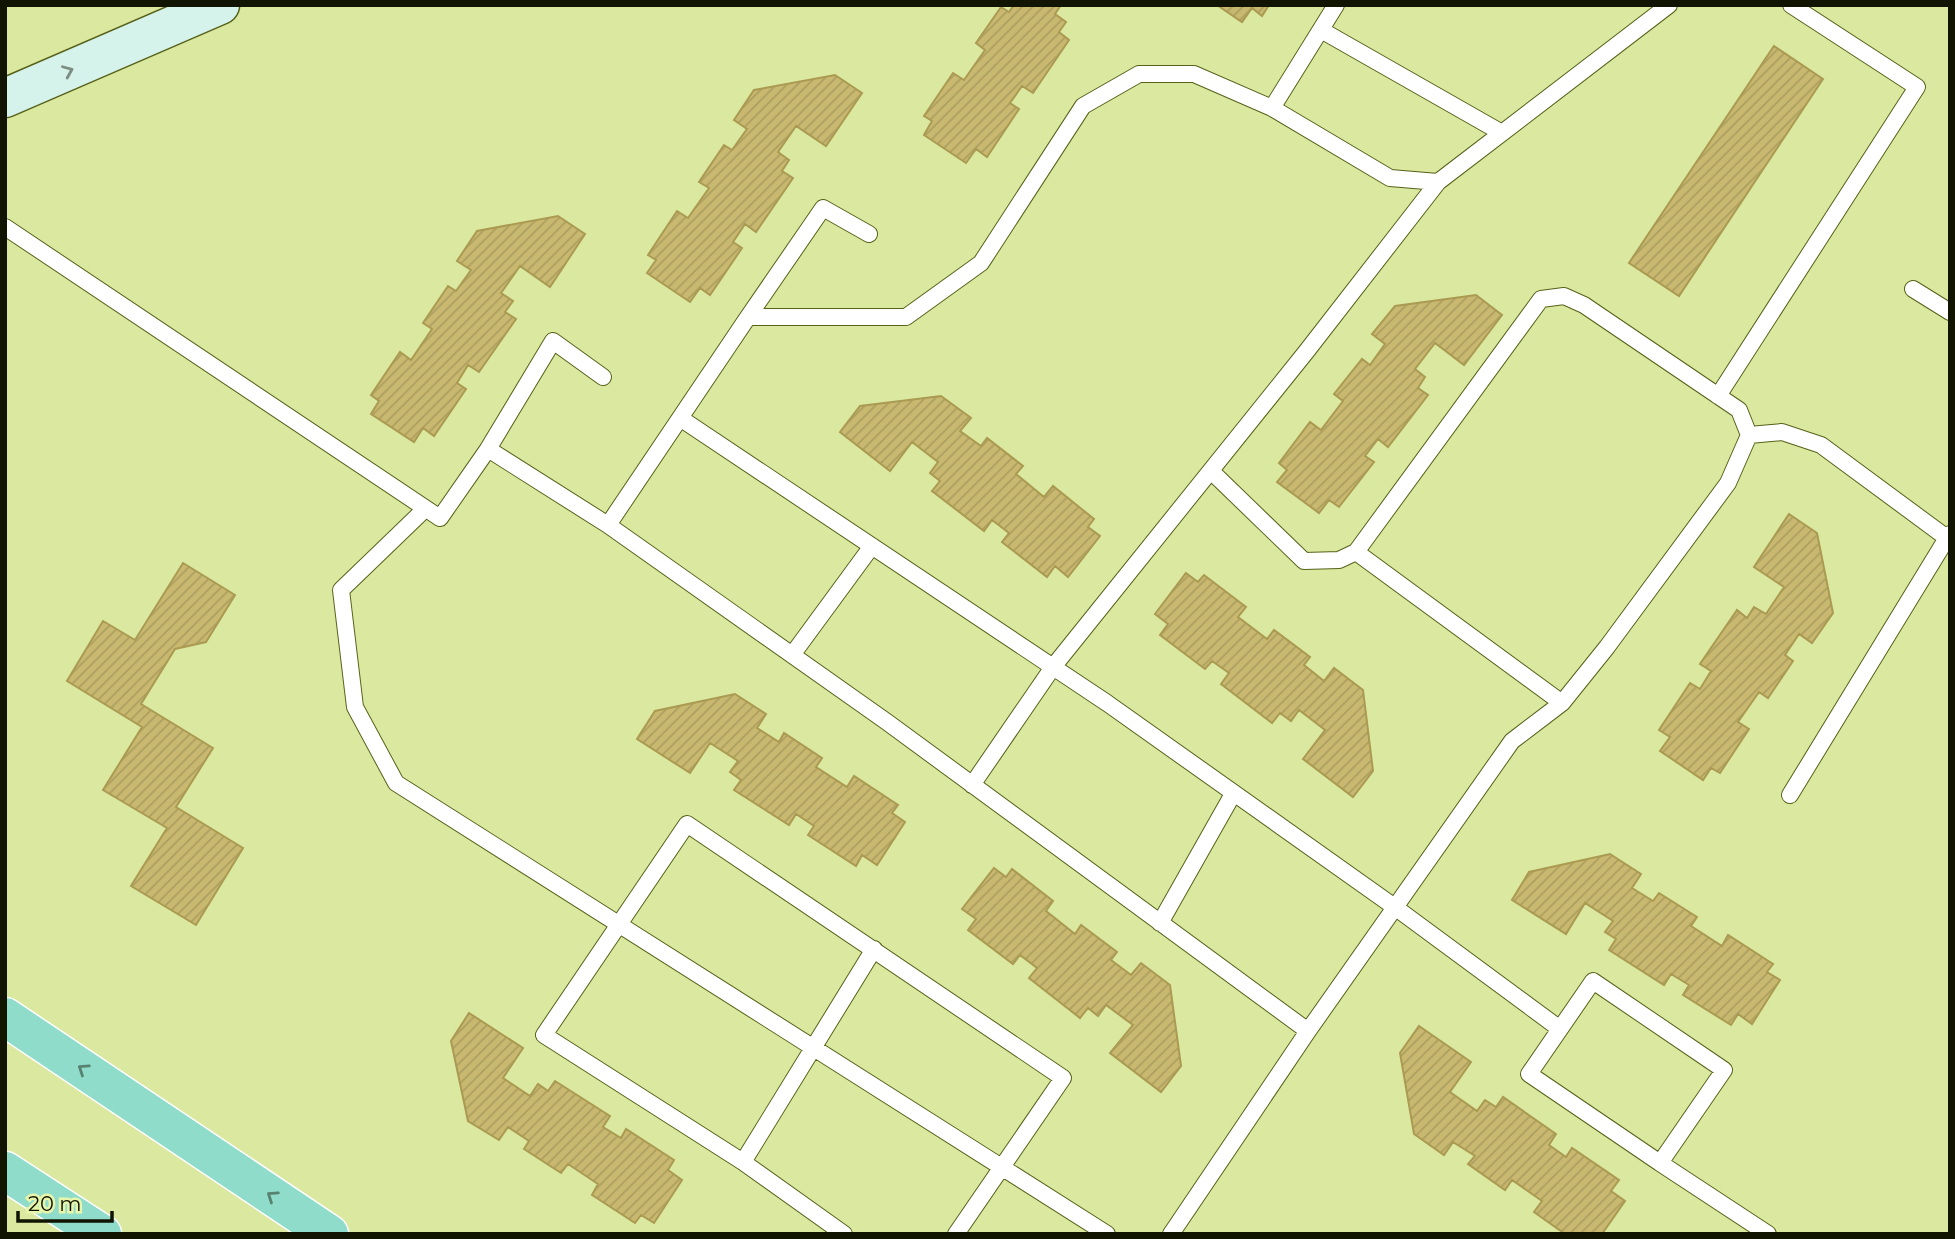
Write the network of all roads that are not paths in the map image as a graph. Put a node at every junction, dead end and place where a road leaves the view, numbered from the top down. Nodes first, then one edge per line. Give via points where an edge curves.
1 (220, 5) edge
2 (1336, 5) edge
3 (1669, 5) edge
4 (1791, 5) edge
5 (1321, 30) junction
6 (5, 98) edge
7 (1272, 108) junction
8 (1502, 133) junction
9 (1438, 182) junction
10 (5, 227) edge
11 (869, 234) dead end
12 (1913, 289) dead end
13 (1950, 313) edge
14 (748, 317) junction
15 (603, 377) dead end
16 (1718, 396) junction
17 (680, 418) junction
18 (1749, 435) junction
19 (488, 449) junction
20 (1211, 471) junction
21 (425, 509) junction
22 (608, 525) junction
23 (1948, 536) edge
24 (872, 546) junction
25 (1356, 552) junction
26 (792, 655) junction
27 (1053, 667) junction
28 (1562, 703) junction
29 (972, 785) junction
30 (1233, 794) junction
31 (1790, 795) dead end
32 (1396, 908) junction
33 (1160, 923) junction
34 (619, 924) junction
35 (874, 949) junction
36 (5, 1017) edge
37 (1560, 1029) junction
38 (1308, 1031) junction
39 (815, 1049) junction
40 (743, 1163) junction
41 (1660, 1163) junction
42 (1001, 1166) junction
43 (5, 1171) edge
44 (1171, 1233) edge
45 (102, 1234) edge
46 (329, 1234) edge
47 (844, 1234) edge
48 (956, 1234) edge
49 (1107, 1234) edge
50 (1768, 1234) edge

6 -> 1 main road
2 - 5 lane
3 - 8 lane
4 - 16 lane via 1917,87
5 - 7 lane
5 - 8 lane
7 - 9 lane via 1390,178
7 - 14 lane via 1194,74 1139,74 1083,106 981,262 906,317
8 - 9 lane
9 - 20 lane
10 - 21 lane
11 - 14 lane via 824,208
12 - 13 lane
14 - 17 lane
15 - 19 lane via 553,341
16 - 18 lane via 1739,410
16 - 25 lane via 1584,305 1564,296 1541,299
17 - 22 lane
17 - 24 lane
18 - 23 lane via 1782,432 1821,445
18 - 28 lane via 1728,483
19 - 21 lane via 440,519
19 - 22 lane
20 - 25 lane via 1304,561 1339,560
20 - 27 lane
21 - 34 lane via 341,590 355,707 396,783
22 - 26 lane
23 - 31 lane
24 - 26 lane
24 - 27 lane
25 - 28 lane
26 - 29 lane
27 - 29 lane
27 - 30 lane
28 - 32 lane via 1512,741
29 - 33 lane
30 - 32 lane
30 - 33 lane
32 - 37 lane
32 - 38 lane
33 - 38 lane
34 - 35 lane via 687,824
34 - 39 lane
34 - 40 lane via 544,1035
35 - 39 lane
35 - 42 lane via 1063,1078
46 -> 36 highway
37 - 41 lane via 1529,1074
37 - 41 lane via 1593,981 1724,1070
38 - 44 lane
39 - 40 lane
39 - 42 lane
40 - 47 lane
41 - 50 lane
42 - 48 lane
42 - 49 lane
43 - 45 highway

